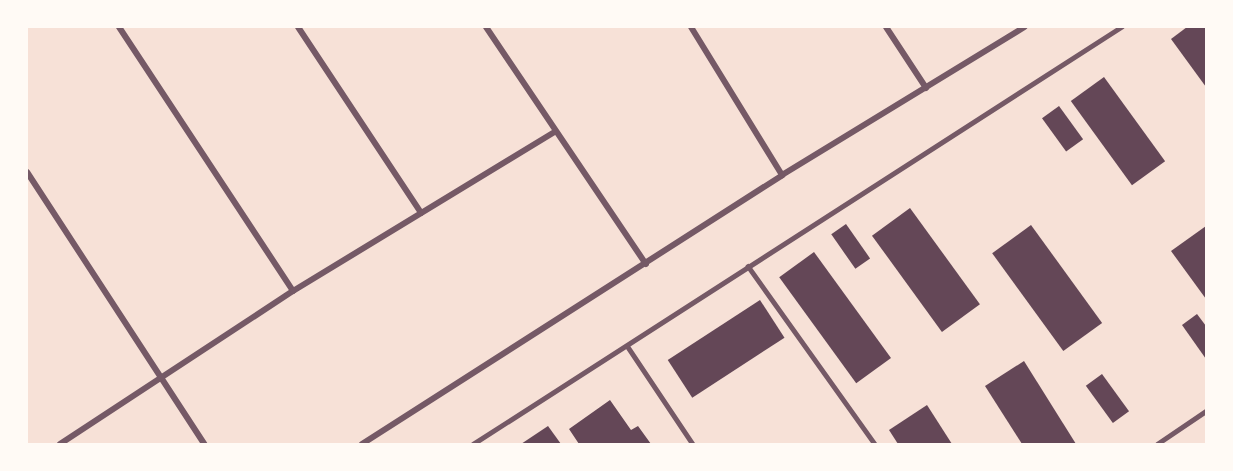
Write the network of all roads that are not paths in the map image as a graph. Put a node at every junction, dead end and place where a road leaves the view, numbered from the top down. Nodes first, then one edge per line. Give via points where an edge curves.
1 (119, 27) edge
2 (298, 27) edge
3 (486, 27) edge
4 (691, 27) edge
5 (886, 27) edge
6 (1024, 27) edge
7 (1121, 27) edge
8 (926, 88) junction
9 (555, 132) junction
10 (27, 172) edge
11 (782, 175) junction
12 (421, 213) junction
13 (646, 264) junction
14 (748, 267) junction
15 (293, 291) junction
16 (628, 348) junction
17 (162, 378) junction
18 (1206, 411) edge
19 (60, 444) edge
20 (204, 444) edge
21 (362, 444) edge
22 (473, 444) edge
23 (693, 444) edge
24 (875, 444) edge
25 (1157, 444) edge

1 - 15 street
2 - 12 street
3 - 9 street
4 - 11 street
5 - 8 street
6 - 8 street
7 - 14 lane
8 - 11 street
9 - 12 street
9 - 13 street
10 - 17 street
11 - 13 street
12 - 15 street
13 - 21 street
14 - 16 lane
14 - 24 lane
15 - 17 street
16 - 22 lane
16 - 23 lane
17 - 19 street
17 - 20 street
18 - 25 lane

